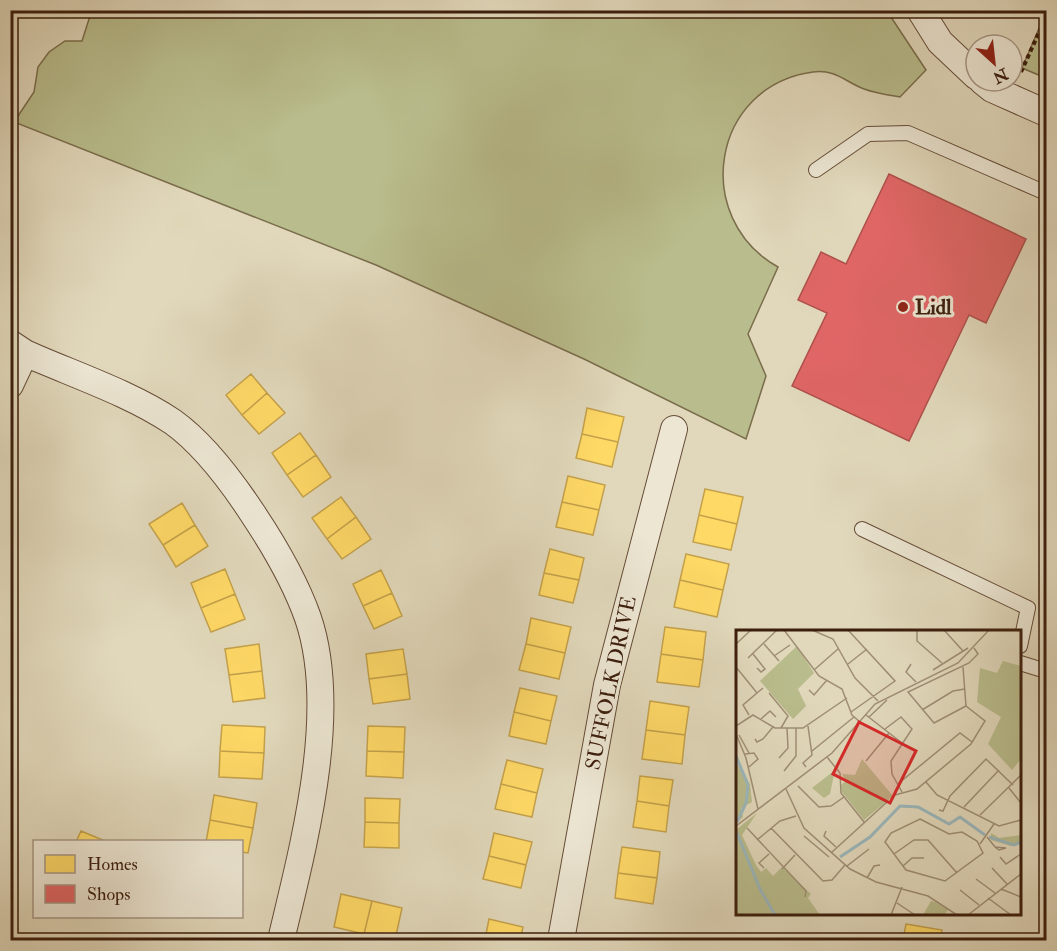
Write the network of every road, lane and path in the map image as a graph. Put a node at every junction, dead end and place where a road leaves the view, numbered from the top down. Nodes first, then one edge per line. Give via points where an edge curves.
1 (920, 10) edge
2 (1047, 17) edge
3 (964, 65) edge
4 (1003, 93) edge
5 (1010, 97) junction
6 (1047, 113) edge
7 (816, 170) dead end
8 (1047, 193) edge
9 (18, 348) edge
10 (10, 385) edge
11 (674, 429) dead end
12 (862, 529) dead end
13 (1021, 641) edge
14 (1021, 663) edge
15 (1047, 671) edge
16 (281, 940) edge
17 (561, 940) edge

1 - 3 street via 940,42
2 - 5 path
4 - 5 street
5 - 6 street
7 - 8 lane via 868,134 908,133
9 - 10 street
9 - 16 street via 173,423 214,462 242,498 277,549 295,588 308,620 317,663 320,716 310,819
11 - 17 street, SUFFOLK DRIVE via 607,685
12 - 13 lane via 1028,608
14 - 15 lane

